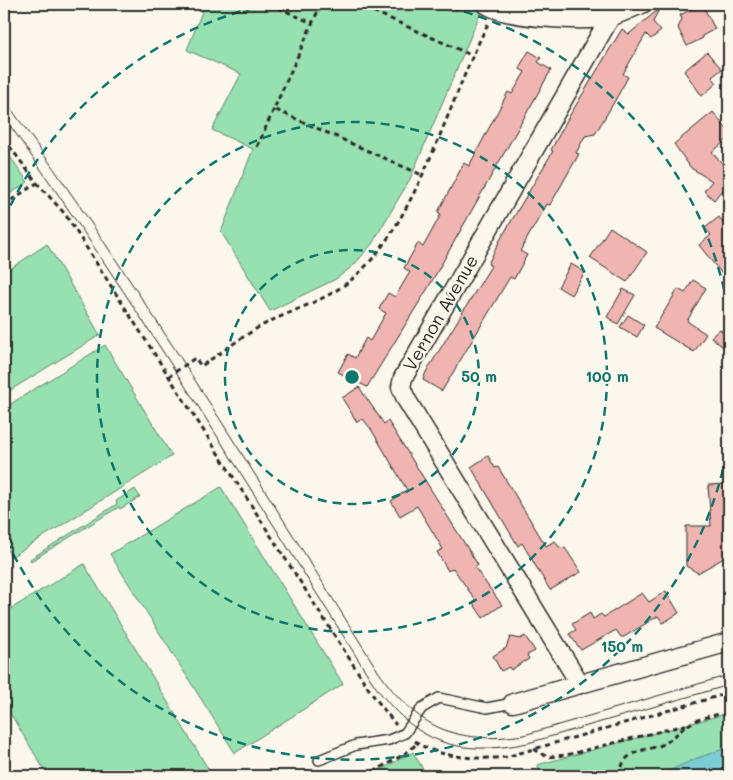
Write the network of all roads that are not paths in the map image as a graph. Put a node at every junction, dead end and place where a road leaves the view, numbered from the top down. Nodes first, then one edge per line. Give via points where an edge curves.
1 (642, 4) edge
2 (490, 7) edge
3 (611, 16) junction
4 (729, 642) edge
5 (580, 684) junction
6 (514, 703) joint
7 (319, 760) dead end

1 - 3 street
2 - 3 street via 542,17
3 - 5 street, Vernon Avenue via 401,387
4 - 5 street
5 - 6 street
6 - 7 lane via 487,708 439,698 422,708 405,733 389,740 356,745

